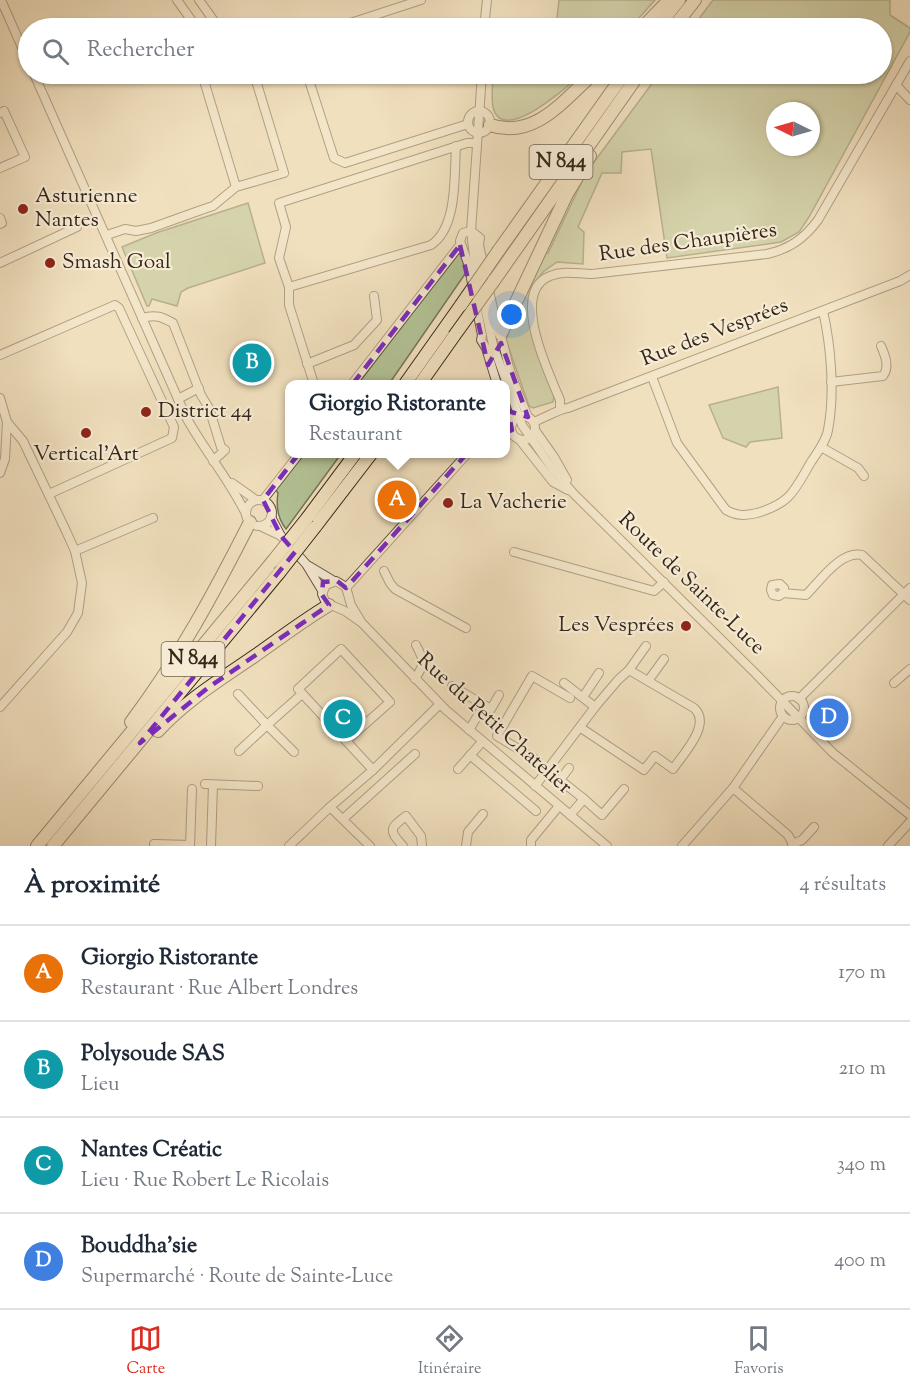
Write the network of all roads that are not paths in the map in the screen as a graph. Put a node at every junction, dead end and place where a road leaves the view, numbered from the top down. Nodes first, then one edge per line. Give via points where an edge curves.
1 (1, 0) edge
2 (177, 0) edge
3 (200, 0) edge
4 (421, 0) edge
5 (488, 0) edge
6 (669, 0) edge
7 (679, 0) edge
8 (695, 0) edge
9 (190, 18) edge
10 (212, 18) edge
11 (366, 18) edge
12 (485, 18) edge
13 (652, 18) edge
14 (665, 18) edge
15 (681, 18) edge
16 (18, 38) edge
17 (910, 61) edge
18 (39, 84) edge
19 (205, 84) edge
20 (257, 84) edge
21 (310, 84) edge
22 (481, 84) edge
23 (582, 84) edge
24 (617, 84) edge
25 (632, 84) edge
26 (896, 85) junction
27 (910, 100) edge
28 (479, 111) junction
29 (0, 113) edge
30 (468, 124) junction
31 (490, 125) junction
32 (477, 133) junction
33 (594, 136) junction
34 (476, 144) junction
35 (456, 146) junction
36 (0, 168) edge
37 (236, 188) junction
38 (0, 218) edge
39 (0, 224) edge
40 (78, 227) dead end
41 (471, 231) junction
42 (107, 235) junction
43 (469, 247) junction
44 (0, 263) edge
45 (910, 275) edge
46 (289, 287) junction
47 (374, 296) dead end
48 (823, 311) junction
49 (142, 318) junction
50 (493, 339) junction
51 (881, 346) dead end
52 (0, 355) edge
53 (307, 364) junction
54 (652, 377) junction
55 (313, 380) edge
56 (355, 380) edge
57 (408, 380) edge
58 (423, 380) edge
59 (497, 380) edge
60 (831, 382) junction
61 (199, 388) junction
62 (0, 399) edge
63 (178, 399) junction
64 (560, 409) junction
65 (529, 421) junction
66 (7, 422) junction
67 (510, 429) edge
68 (530, 438) junction
69 (519, 439) junction
70 (821, 447) junction
71 (295, 458) edge
72 (352, 458) edge
73 (367, 458) edge
74 (462, 458) edge
75 (213, 461) junction
76 (0, 473) edge
77 (225, 476) junction
78 (864, 476) dead end
79 (49, 494) junction
80 (574, 494) junction
81 (260, 500) junction
82 (271, 517) junction
83 (153, 518) dead end
84 (252, 520) junction
85 (311, 522) junction
86 (281, 536) junction
87 (75, 551) junction
88 (514, 552) dead end
89 (306, 564) junction
90 (276, 567) junction
91 (384, 571) dead end
92 (334, 581) junction
93 (664, 582) junction
94 (347, 591) junction
95 (322, 592) junction
96 (783, 593) dead end
97 (908, 594) edge
98 (331, 606) junction
99 (362, 623) junction
100 (466, 628) dead end
101 (416, 645) dead end
102 (646, 646) dead end
103 (664, 659) dead end
104 (910, 669) edge
105 (629, 670) junction
106 (599, 673) dead end
107 (415, 679) junction
108 (648, 681) junction
109 (564, 683) dead end
110 (894, 683) dead end
111 (452, 686) dead end
112 (238, 694) dead end
113 (302, 694) junction
114 (499, 695) dead end
115 (583, 697) junction
116 (570, 698) dead end
117 (799, 699) junction
118 (782, 702) junction
119 (440, 704) junction
120 (484, 705) junction
121 (0, 707) edge
122 (595, 707) junction
123 (783, 716) junction
124 (798, 718) junction
125 (267, 725) junction
126 (581, 728) junction
127 (469, 730) junction
128 (498, 736) junction
129 (346, 741) junction
130 (482, 741) junction
131 (140, 743) junction
132 (490, 748) junction
133 (239, 751) dead end
134 (294, 752) dead end
135 (415, 754) dead end
136 (470, 755) junction
137 (112, 756) junction
138 (538, 761) dead end
139 (569, 768) dead end
140 (458, 769) dead end
141 (373, 770) junction
142 (258, 786) dead end
143 (536, 786) junction
144 (733, 788) junction
145 (192, 789) dead end
146 (624, 789) dead end
147 (584, 799) junction
148 (559, 806) junction
149 (330, 807) junction
150 (536, 811) dead end
151 (483, 814) dead end
152 (570, 815) junction
153 (910, 815) edge
154 (343, 819) junction
155 (910, 822) edge
156 (814, 827) dead end
157 (154, 844) dead end
158 (190, 845) edge
159 (793, 845) edge
160 (37, 846) edge
161 (53, 846) edge
162 (211, 846) edge
163 (289, 846) edge
164 (370, 846) edge
165 (403, 846) edge
166 (422, 846) edge
167 (466, 846) edge
168 (531, 846) edge
169 (607, 846) edge
170 (682, 846) edge
171 (888, 846) edge

1 - 16 street
2 - 9 street
3 - 10 street
4 - 11 street
5 - 12 street
6 - 13 highway
7 - 14 highway
8 - 15 highway
17 - 26 street, Rue des Chaupières
18 - 42 street
19 - 37 street
20 - 37 street via 284,173
21 - 30 street via 334,158 345,164
22 - 28 street
23 - 31 highway via 546,116 520,129
24 - 57 highway, N 844, bridge
25 - 33 highway, N 844
26 - 27 street
26 - 64 street, Rue des Chaupières via 818,220 793,245 767,254 592,274 565,272 542,280 535,291 531,313
28 - 30 street
28 - 31 street via 488,115
28 - 32 street
29 - 36 street via 4,111 25,157
30 - 32 street
31 - 32 street
32 - 34 street
33 - 50 highway via 592,152
33 - 58 highway, N 844, bridge
34 - 35 street
34 - 41 street
35 - 46 street via 452,205 438,240
35 - 46 street via 279,203 286,227 279,258
37 - 42 street via 213,206 151,228 124,229
38 - 39 street
40 - 44 street
41 - 43 street via 478,234
41 - 43 street via 463,233 459,241
42 - 49 street
43 - 50 street, Route de Sainte-Luce
43 - 50 street, Route de Sainte-Luce via 469,266
43 - 56 street
45 - 48 street, Rue des Vesprées
46 - 53 street via 289,305
47 - 53 street via 377,320 354,345
48 - 54 street, Rue des Vesprées
48 - 60 street
49 - 61 street via 153,315 174,323
49 - 63 street
50 - 59 street, Route de Sainte-Luce
50 - 65 street, Route de Sainte-Luce
51 - 60 street via 886,356 883,376
52 - 79 street via 115,305 174,428 172,438
53 - 55 street
54 - 64 street, Rue des Vesprées
54 - 70 street via 677,443 719,503 735,515 747,516 784,502
60 - 70 street via 828,431
61 - 63 street
61 - 75 street via 225,450
62 - 66 street
63 - 75 street
64 - 65 street, Rue des Vesprées via 553,415
65 - 67 street, Rue des Vesprées
65 - 68 street
65 - 68 street, Route de Sainte-Luce
65 - 80 street, Route de Sainte-Luce via 555,457
66 - 76 street via 5,459
66 - 79 street via 23,441
67 - 69 street, Route de Sainte-Luce
68 - 69 street
68 - 80 street, Route de Sainte-Luce
69 - 80 street, Route de Sainte-Luce via 553,482
70 - 78 street via 858,468
71 - 81 street
72 - 85 highway, N 844
73 - 85 highway, N 844
74 - 94 street
75 - 77 street
77 - 81 street
77 - 84 street
79 - 87 street
80 - 93 street, Route de Sainte-Luce
81 - 82 street via 270,506
81 - 84 street via 248,505
82 - 84 street via 268,522
82 - 86 street
83 - 87 street
84 - 86 street
84 - 137 highway via 187,637 116,741
85 - 90 highway, N 844, bridge
86 - 89 street
87 - 121 street via 82,583 78,613 67,632
88 - 93 street via 654,591
89 - 92 street
89 - 95 street
90 - 131 highway, N 844
90 - 137 highway, N 844
91 - 100 street via 396,589
92 - 94 street
92 - 95 street
93 - 118 street, Route de Sainte-Luce
94 - 98 street via 345,603
94 - 99 street, Rue du Petit Chatelier
95 - 98 street
96 - 97 street via 806,594 843,558 856,554
97 - 117 street
98 - 99 street, Rue du Petit Chatelier
98 - 131 highway via 209,687 154,736
99 - 107 street, Rue du Petit Chatelier
101 - 107 street via 423,666
102 - 105 street
103 - 108 street
104 - 110 street
105 - 108 street
105 - 122 street
106 - 115 street
107 - 119 street, Rue du Petit Chatelier
108 - 126 street via 700,715 700,727 673,769 655,756 644,771
109 - 115 street
111 - 120 street
112 - 125 street
113 - 125 street
113 - 129 street
113 - 129 street via 298,689 341,649 390,702
114 - 120 street via 491,709
115 - 122 street
116 - 128 street via 532,676
117 - 118 street via 788,697
117 - 124 street via 803,709
118 - 123 street
118 - 124 street, Route de Sainte-Luce
119 - 127 street, Rue du Petit Chatelier
119 - 141 street
120 - 127 street
122 - 126 street
123 - 124 street via 788,720
123 - 144 street
124 - 153 street, Route de Sainte-Luce via 832,753
125 - 133 street
125 - 134 street
126 - 143 street
127 - 130 street, Rue du Petit Chatelier
128 - 132 street
128 - 138 street
129 - 141 street
130 - 132 street, Rue du Petit Chatelier
130 - 136 street
131 - 161 highway, N 844
132 - 143 street, Rue du Petit Chatelier
135 - 154 street
136 - 140 street
136 - 150 street
137 - 160 highway, N 844
139 - 147 street via 560,780
141 - 149 street
142 - 162 street via 209,784
143 - 148 street, Rue du Petit Chatelier
144 - 159 street via 788,836
144 - 170 street
145 - 158 street
146 - 147 street via 602,815
147 - 152 street
148 - 152 street, Rue du Petit Chatelier
148 - 168 street via 531,840
149 - 154 street
149 - 163 street
151 - 167 street via 468,832
152 - 169 street, Rue du Petit Chatelier
154 - 164 street
155 - 171 street
156 - 159 street
157 - 158 street
165 - 166 street via 393,834 393,826 406,816 422,836

